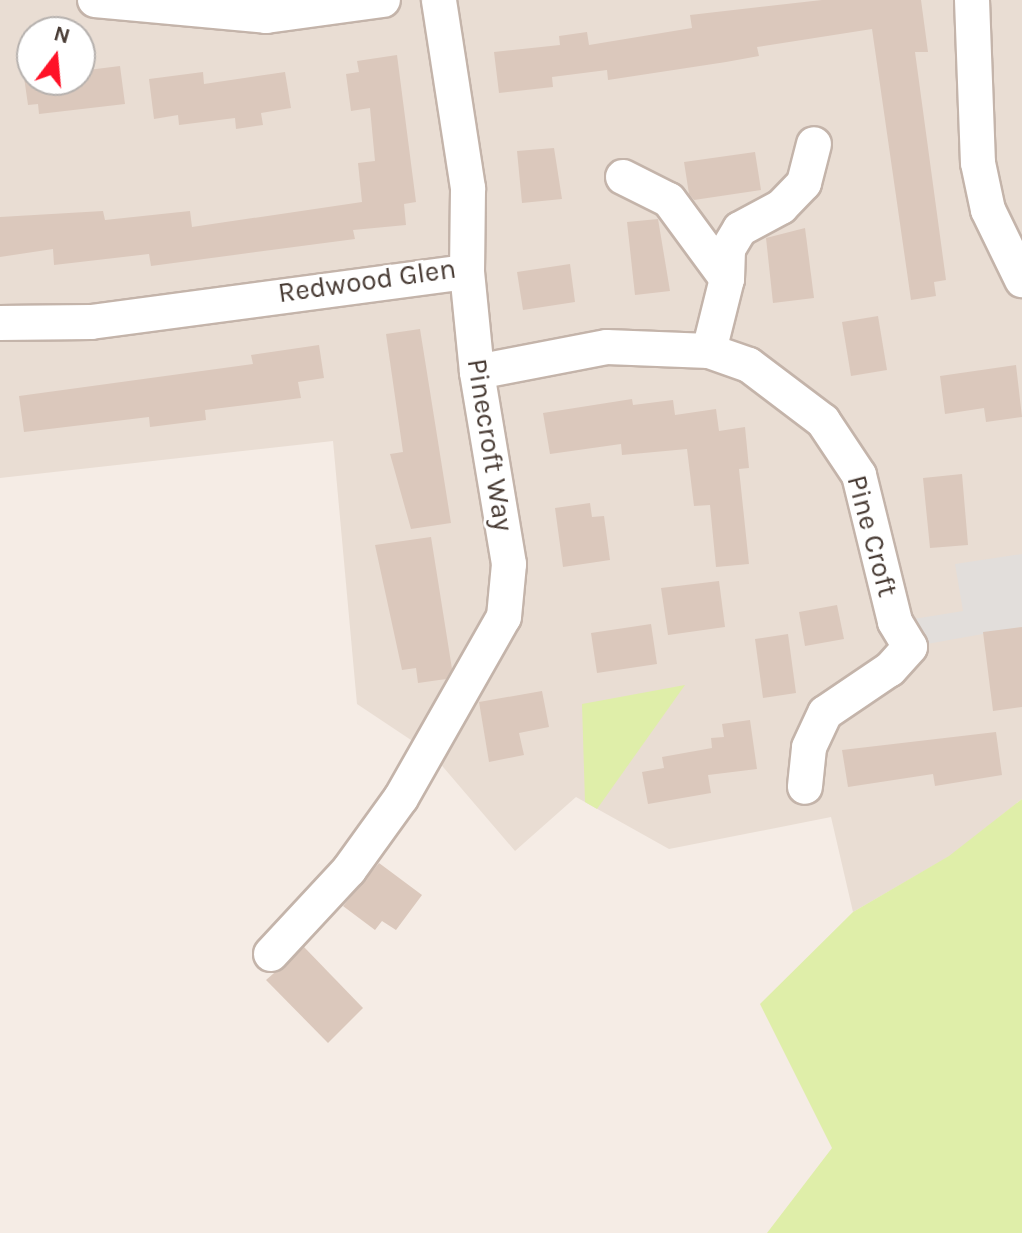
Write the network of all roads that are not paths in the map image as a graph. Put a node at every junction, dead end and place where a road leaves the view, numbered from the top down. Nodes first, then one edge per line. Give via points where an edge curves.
1 (95, 0) edge
2 (383, 0) edge
3 (439, 0) edge
4 (972, 0) edge
5 (131, 3) edge
6 (814, 144) dead end
7 (623, 177) dead end
8 (467, 272) junction
9 (727, 279) junction
10 (1022, 280) edge
11 (0, 323) edge
12 (709, 351) junction
13 (477, 372) junction
14 (805, 787) dead end
15 (271, 954) dead end

1 - 5 street
2 - 5 street via 266,16
3 - 8 street, Redwood Glen via 468,188
4 - 10 street via 978,163 1006,260
6 - 9 street via 804,183 781,207 740,229 728,249
7 - 9 street via 669,200
8 - 11 street, Redwood Glen via 91,322
8 - 13 street, Pinecroft Way
9 - 12 street
12 - 13 street, Pine Croft via 607,347
12 - 14 street, Pine Croft via 749,365 800,400 844,449 878,539 895,622 910,647 890,669 825,713 809,748
13 - 15 street, Pinecroft Way via 509,564 504,617 401,798 349,870

